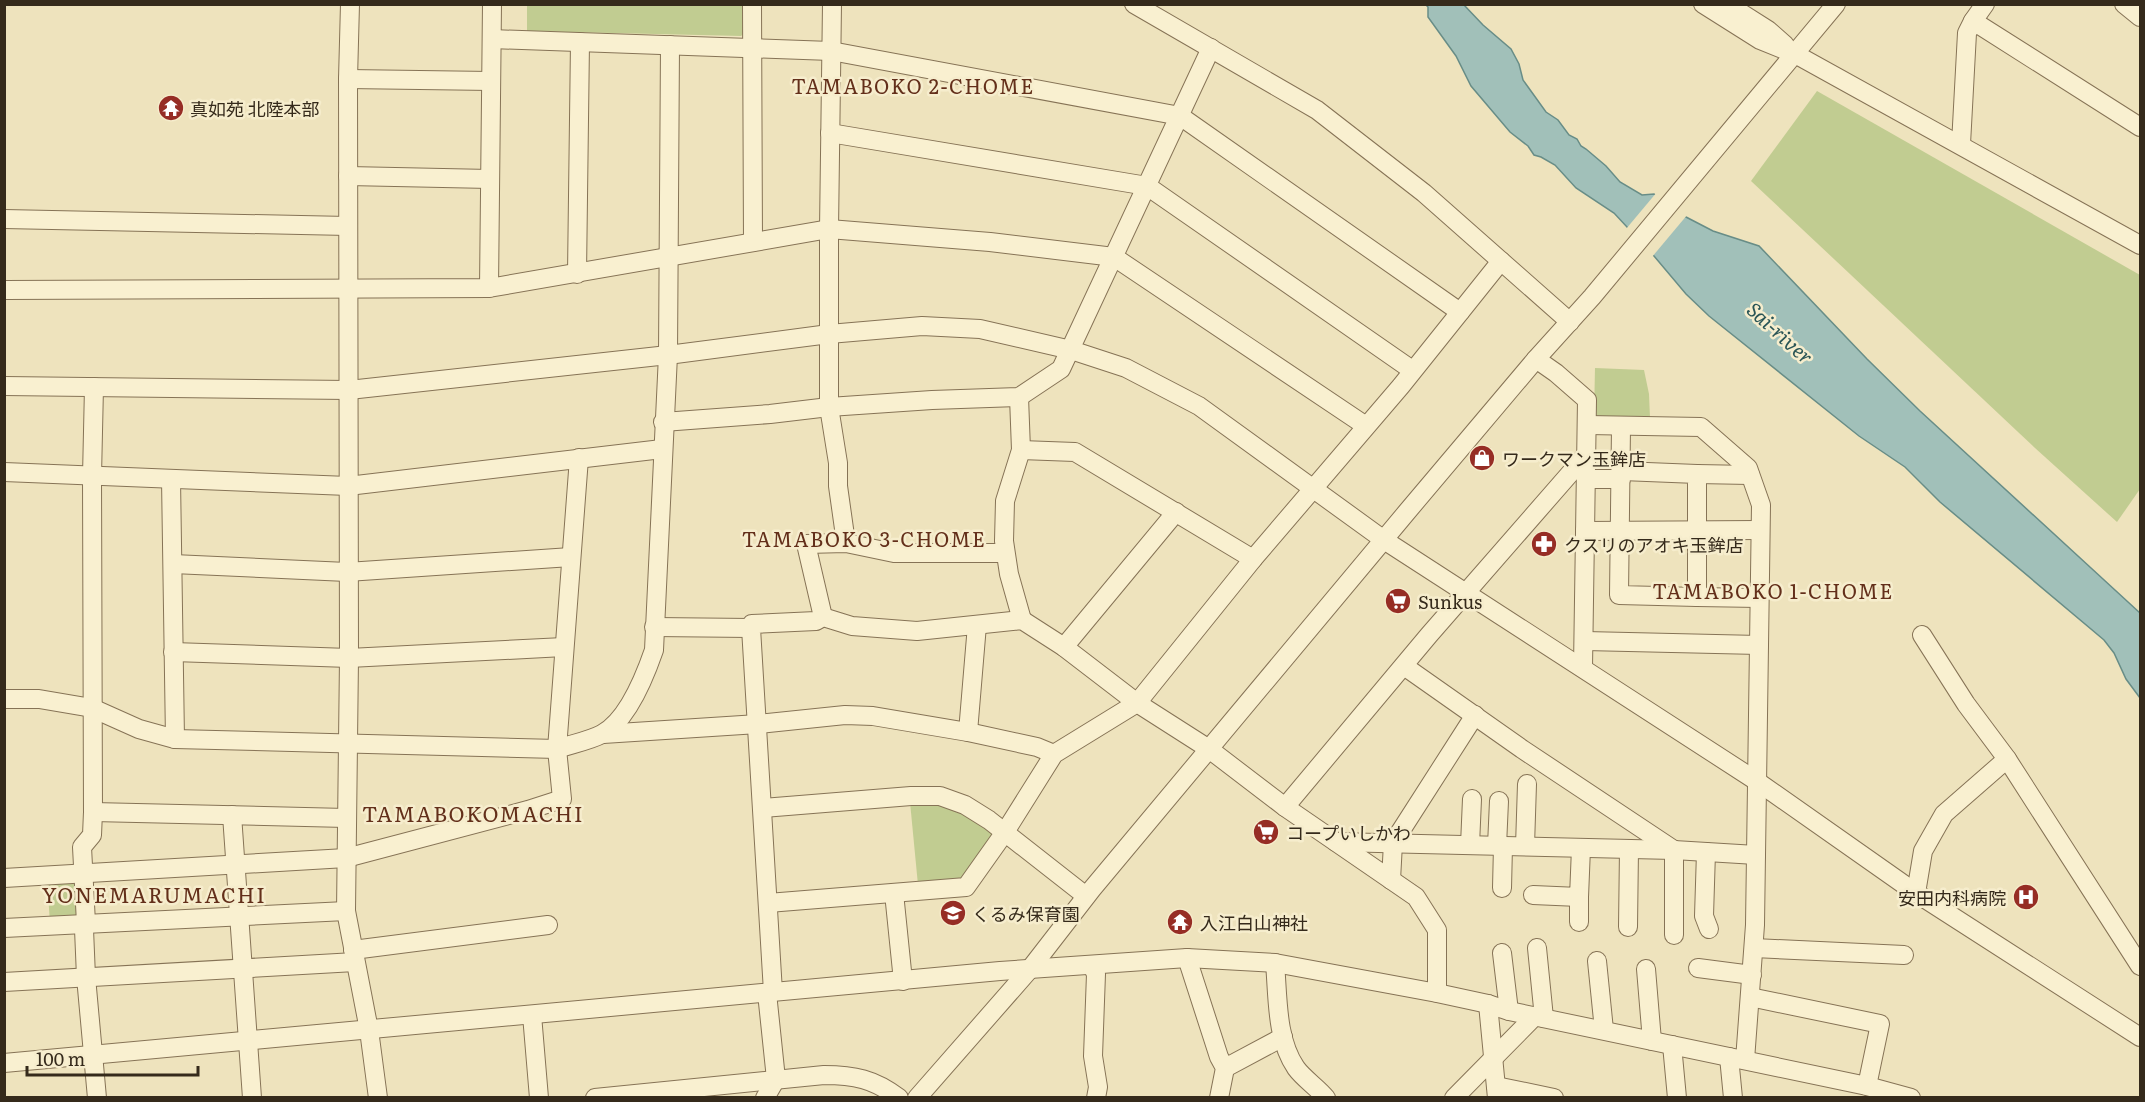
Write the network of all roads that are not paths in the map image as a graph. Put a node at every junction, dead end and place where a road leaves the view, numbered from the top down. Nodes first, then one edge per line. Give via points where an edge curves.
1 (350, 4) edge
2 (492, 4) edge
3 (753, 4) edge
4 (832, 4) edge
5 (1134, 4) edge
6 (1702, 4) edge
7 (1727, 4) edge
8 (1836, 4) edge
9 (1985, 4) edge
10 (2124, 4) edge
11 (2140, 16) edge
12 (1973, 21) junction
13 (492, 39) junction
14 (580, 42) junction
15 (670, 45) junction
16 (753, 48) junction
17 (1211, 48) junction
18 (831, 51) junction
19 (1795, 54) junction
20 (348, 79) junction
21 (491, 81) junction
22 (1179, 116) junction
23 (2140, 127) edge
24 (830, 133) junction
25 (1961, 144) junction
26 (348, 177) junction
27 (490, 179) junction
28 (1147, 186) junction
29 (4, 219) edge
30 (348, 226) junction
31 (829, 229) junction
32 (753, 242) junction
33 (2140, 245) edge
34 (668, 256) junction
35 (1114, 257) junction
36 (1501, 261) junction
37 (577, 274) junction
38 (348, 288) junction
39 (489, 288) junction
40 (4, 290) edge
41 (1460, 312) junction
42 (1570, 322) junction
43 (829, 334) junction
44 (1071, 350) junction
45 (668, 355) junction
46 (1536, 359) junction
47 (1412, 370) junction
48 (4, 386) edge
49 (94, 387) junction
50 (349, 390) junction
51 (1019, 397) junction
52 (829, 406) junction
53 (663, 422) junction
54 (1588, 425) junction
55 (1366, 426) junction
56 (1622, 427) junction
57 (662, 449) junction
58 (1021, 450) junction
59 (1587, 454) junction
60 (579, 458) junction
61 (4, 472) edge
62 (1697, 474) junction
63 (1621, 475) junction
64 (1750, 475) junction
65 (92, 476) junction
66 (171, 479) junction
67 (1586, 479) junction
68 (348, 486) junction
69 (1314, 488) junction
70 (1176, 512) junction
71 (1620, 530) junction
72 (1759, 530) junction
73 (1585, 531) junction
74 (1697, 531) junction
75 (1384, 540) junction
76 (846, 543) junction
77 (1005, 553) junction
78 (572, 557) junction
79 (1253, 559) junction
80 (173, 564) junction
81 (347, 572) junction
82 (1467, 593) junction
83 (1697, 597) junction
84 (1759, 598) junction
85 (823, 617) junction
86 (1022, 620) junction
87 (977, 625) junction
88 (654, 627) junction
89 (751, 628) junction
90 (1922, 636) dead end
91 (1585, 641) junction
92 (1759, 645) junction
93 (564, 647) junction
94 (1064, 647) junction
95 (173, 652) junction
96 (349, 658) junction
97 (1404, 666) junction
98 (1583, 667) junction
99 (4, 699) edge
100 (1137, 703) junction
101 (92, 708) junction
102 (1474, 716) junction
103 (758, 724) junction
104 (968, 732) junction
105 (603, 734) junction
106 (175, 739) junction
107 (347, 744) junction
108 (557, 748) junction
109 (1209, 749) junction
110 (1054, 754) junction
111 (2007, 759) junction
112 (1758, 782) junction
113 (1527, 784) dead end
114 (1472, 799) dead end
115 (1499, 801) dead end
116 (1285, 807) junction
117 (763, 808) junction
118 (93, 812) junction
119 (232, 815) junction
120 (346, 818) junction
121 (1005, 832) junction
122 (1336, 842) junction
123 (1393, 843) junction
124 (1470, 845) junction
125 (1500, 846) junction
126 (1525, 846) junction
127 (1581, 848) junction
128 (1629, 849) junction
129 (1674, 850) junction
130 (1706, 852) junction
131 (1756, 855) junction
132 (346, 858) junction
133 (236, 865) junction
134 (83, 874) junction
135 (4, 878) edge
136 (1391, 880) junction
137 (1502, 888) dead end
138 (894, 892) junction
139 (1916, 893) junction
140 (1533, 895) dead end
141 (1086, 896) junction
142 (1579, 897) junction
143 (768, 903) junction
144 (346, 911) junction
145 (239, 916) junction
146 (1579, 922) dead end
147 (86, 923) junction
148 (548, 925) dead end
149 (1628, 927) dead end
150 (4, 928) edge
151 (1709, 929) dead end
152 (1674, 935) dead end
153 (1537, 948) dead end
154 (1754, 948) junction
155 (1502, 953) dead end
156 (1904, 955) dead end
157 (354, 956) junction
158 (1188, 958) junction
159 (1597, 961) dead end
160 (1275, 963) junction
161 (1092, 966) junction
162 (2140, 966) edge
163 (243, 968) junction
164 (1698, 968) dead end
165 (1030, 969) junction
166 (1646, 969) dead end
167 (1752, 975) junction
168 (86, 977) junction
169 (903, 981) junction
170 (4, 982) edge
171 (770, 993) junction
172 (1437, 993) junction
173 (1750, 998) junction
174 (1488, 1004) junction
175 (1509, 1011) junction
176 (532, 1015) junction
177 (1540, 1017) junction
178 (369, 1030) junction
179 (1604, 1030) junction
180 (1283, 1037) junction
181 (2140, 1037) edge
182 (248, 1041) junction
183 (1652, 1041) junction
184 (1672, 1045) junction
185 (93, 1055) junction
186 (1737, 1059) junction
187 (1492, 1060) junction
188 (4, 1063) edge
189 (1225, 1068) junction
190 (776, 1079) junction
191 (1867, 1086) junction
192 (1847, 1090) edge
193 (1497, 1092) edge
194 (1886, 1094) edge
195 (650, 1095) edge
196 (97, 1098) edge
197 (252, 1098) edge
198 (378, 1098) edge
199 (539, 1098) edge
200 (595, 1098) edge
201 (765, 1098) edge
202 (899, 1098) edge
203 (917, 1098) edge
204 (1096, 1098) edge
205 (1219, 1098) edge
206 (1326, 1098) edge
207 (1454, 1098) edge
208 (1554, 1098) edge
209 (1677, 1098) edge
210 (1733, 1098) edge
211 (1911, 1098) edge

1 - 20 street
2 - 13 street
3 - 16 street
4 - 18 street
5 - 17 street
6 - 19 street via 1760,40
7 - 19 street via 1768,30
8 - 19 street
9 - 12 street
10 - 11 street
12 - 23 street
12 - 25 street via 1967,33
13 - 14 street
13 - 21 street
14 - 15 street
14 - 37 street
15 - 16 street
15 - 34 street
16 - 18 street
16 - 32 street
17 - 22 street
17 - 36 street via 1317,110 1424,193
18 - 22 street
18 - 24 street
19 - 25 street
19 - 42 street
20 - 21 street
20 - 26 street
21 - 27 street
22 - 28 street
22 - 41 street
24 - 28 street
24 - 31 street
25 - 33 street
26 - 27 street
26 - 30 street
27 - 39 street
28 - 35 street
28 - 47 street
29 - 30 street
30 - 38 street
31 - 32 street
31 - 35 street
31 - 43 street
32 - 34 street
34 - 37 street
34 - 45 street
35 - 44 street
35 - 55 street
36 - 41 street
36 - 42 street
37 - 39 street
38 - 39 street
38 - 40 street
38 - 50 street
41 - 47 street
42 - 46 street
43 - 44 street via 951,327 980,329
43 - 45 street
43 - 52 street
44 - 51 street via 1061,369
44 - 69 street via 1126,368 1199,406
45 - 50 street
45 - 53 street
46 - 54 street via 1587,400
46 - 75 street
47 - 55 street
48 - 49 street
49 - 50 street
49 - 65 street
50 - 68 street
51 - 52 street
51 - 58 street
52 - 53 street
52 - 76 street
53 - 57 street
54 - 56 street
54 - 59 street
55 - 69 street
56 - 63 street
56 - 64 street via 1701,426 1748,468
57 - 60 street
57 - 88 street
58 - 70 street via 1075,452
58 - 77 street via 1005,501
59 - 67 street
59 - 82 street
60 - 68 street
60 - 78 street
61 - 65 street
62 - 63 street
62 - 64 street
62 - 74 street
63 - 67 street
63 - 71 street
64 - 72 street via 1761,505
65 - 66 street
65 - 101 street
66 - 68 street
66 - 80 street
67 - 73 street
68 - 81 street
69 - 75 street
69 - 79 street
70 - 79 street
70 - 94 street
71 - 73 street
71 - 74 street
71 - 83 street via 1619,595
72 - 74 street
72 - 84 street
73 - 91 street
74 - 83 street
75 - 82 street
75 - 109 street
76 - 77 street via 894,553
76 - 85 street via 806,544
77 - 86 street
78 - 81 street
78 - 93 street
79 - 100 street
80 - 81 street
80 - 95 street
81 - 96 street
82 - 97 street
82 - 98 street
83 - 84 street
84 - 92 street
85 - 87 street via 852,626 917,631
85 - 89 street via 816,621 752,624
86 - 87 street
86 - 94 street
87 - 104 street
88 - 89 street
88 - 105 street via 654,650 646,672 621,718
89 - 103 street
90 - 111 street
91 - 92 street
91 - 98 street
92 - 112 street
93 - 96 street
93 - 108 street
94 - 100 street
95 - 96 street
95 - 106 street
96 - 107 street
97 - 102 street
97 - 116 street
98 - 112 street
99 - 101 street via 39,699
100 - 109 street
100 - 110 street
101 - 106 street
101 - 118 street
102 - 123 street
102 - 129 street
103 - 104 street via 873,716
103 - 105 street
103 - 117 street
104 - 110 street
105 - 108 street
106 - 107 street
107 - 108 street
107 - 120 street
108 - 132 street via 562,799
109 - 116 street
109 - 141 street
110 - 121 street
111 - 139 street via 1944,814 1923,851
111 - 162 street
112 - 131 street
112 - 139 street
113 - 126 street
114 - 124 street
115 - 125 street
116 - 122 street
117 - 121 street via 940,796 965,805
117 - 143 street
118 - 119 street
118 - 134 street via 92,835 82,847
119 - 120 street
119 - 133 street
120 - 132 street
121 - 138 street via 966,887
121 - 141 street
122 - 123 street
122 - 136 street
123 - 124 street
123 - 136 street
124 - 125 street
125 - 126 street
125 - 137 street
126 - 127 street
127 - 128 street
127 - 142 street
128 - 129 street
128 - 149 street
129 - 130 street
129 - 152 street
130 - 131 street
130 - 151 street via 1704,916
131 - 154 street
132 - 133 street
132 - 144 street
133 - 134 street
133 - 145 street
134 - 135 street
134 - 147 street
136 - 172 street via 1416,897 1437,930
138 - 143 street
138 - 169 street
139 - 181 street
140 - 142 street
141 - 165 street
142 - 146 street
143 - 171 street
144 - 145 street
144 - 157 street
145 - 147 street
145 - 163 street
147 - 150 street
147 - 168 street
148 - 157 street
153 - 177 street
154 - 156 street
154 - 167 street
155 - 175 street
157 - 163 street
157 - 178 street
158 - 160 street
158 - 161 street
158 - 189 street
159 - 179 street
160 - 172 street
160 - 180 street
161 - 165 street
161 - 204 street via 1096,974
163 - 168 street
163 - 182 street
164 - 167 street
165 - 169 street
165 - 203 street
166 - 183 street
167 - 173 street
168 - 170 street
168 - 185 street
169 - 171 street
171 - 176 street
171 - 190 street
172 - 174 street
173 - 186 street
173 - 191 street via 1880,1024
174 - 175 street
174 - 187 street
175 - 177 street
176 - 178 street
176 - 199 street
177 - 179 street
177 - 187 street
178 - 182 street
178 - 198 street
179 - 183 street
180 - 189 street
180 - 206 street via 1296,1068
182 - 185 street
182 - 197 street
183 - 184 street
184 - 186 street
184 - 209 street
185 - 188 street
185 - 196 street
186 - 192 street
186 - 210 street
187 - 193 street
187 - 207 street
189 - 205 street
190 - 195 street
190 - 201 street
190 - 202 street via 849,1075 870,1080
191 - 192 street
191 - 194 street
193 - 208 street
194 - 211 street
195 - 200 street

